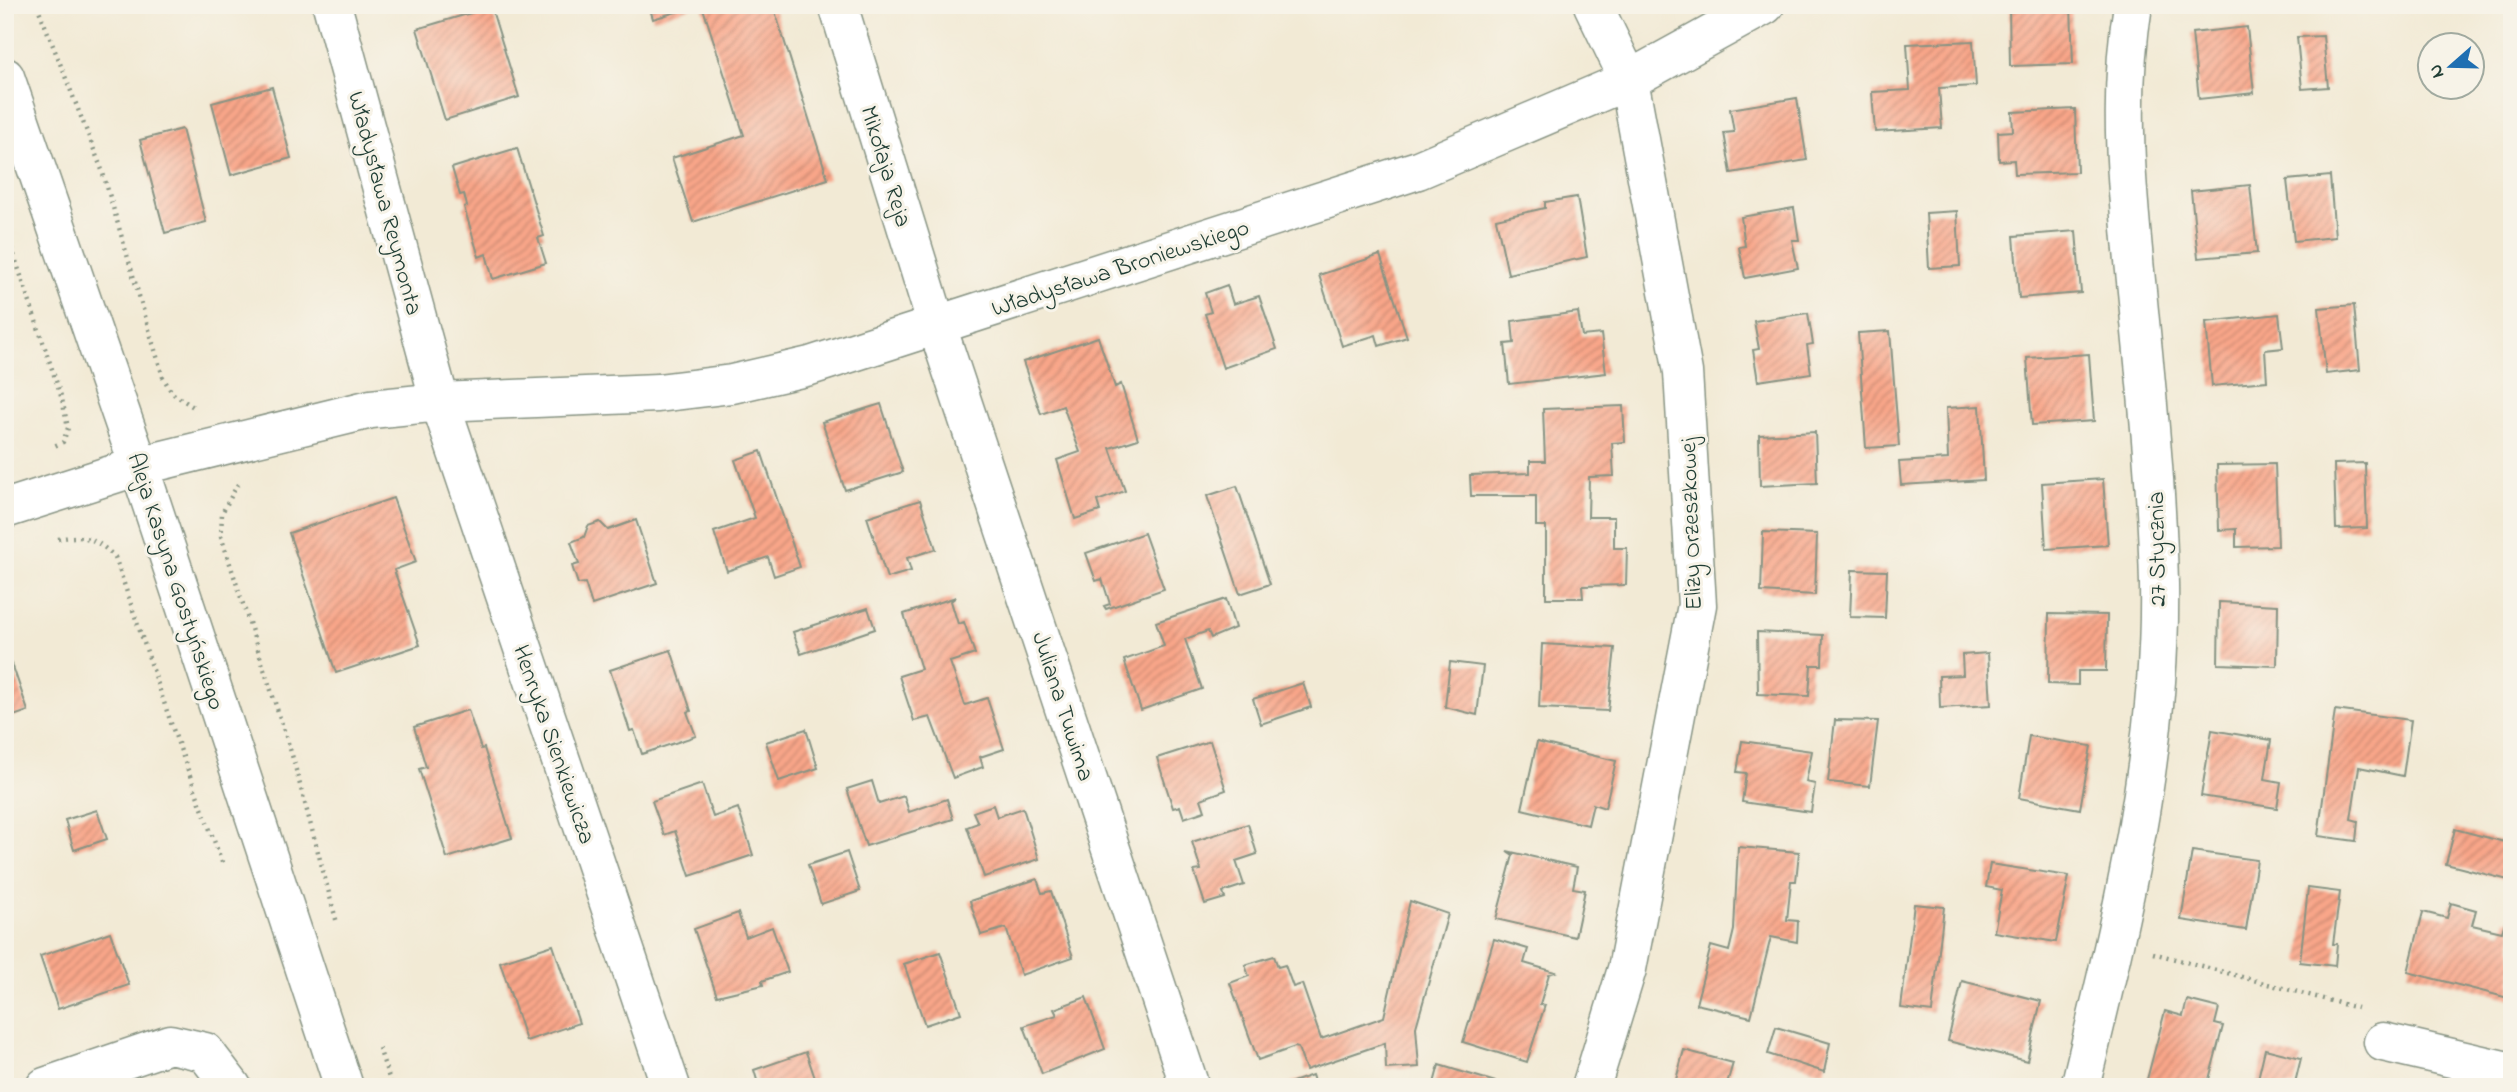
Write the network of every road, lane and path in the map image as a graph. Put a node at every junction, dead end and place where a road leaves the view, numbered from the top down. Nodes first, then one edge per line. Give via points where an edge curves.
1 (37, 5) edge
2 (332, 5) edge
3 (838, 5) edge
4 (1593, 5) edge
5 (1765, 5) edge
6 (2133, 5) edge
7 (5, 76) edge
8 (1629, 80) junction
9 (5, 228) edge
10 (937, 326) junction
11 (440, 402) junction
12 (228, 444) junction
13 (42, 451) dead end
14 (139, 466) junction
15 (14, 506) edge
16 (228, 877) dead end
17 (338, 924) dead end
18 (2115, 942) junction
19 (375, 1037) dead end
20 (2383, 1042) joint
21 (2512, 1072) edge
22 (45, 1087) edge
23 (232, 1087) edge
24 (344, 1087) edge
25 (392, 1087) edge
26 (671, 1087) edge
27 (1190, 1087) edge
28 (1591, 1087) edge
29 (2080, 1087) edge

1 - 12 path via 102,170 163,377 172,393 220,419
2 - 11 street, Władysława Reymonta
3 - 10 street, Mikołaja Reja
4 - 8 street, Elizy Orzeszkowej
5 - 8 street, Władysława Broniewskiego
6 - 18 street, 27 Stycznia via 2126,49 2124,143 2154,452 2159,587 2154,716
7 - 14 street, Aleja Kasyna Gostyńskiego
8 - 10 street, Władysława Broniewskiego via 1418,170
8 - 28 street, Elizy Orzeszkowej via 1683,372 1697,605 1627,969
9 - 13 path via 68,428 63,442
10 - 11 street, Władysława Broniewskiego via 810,366 732,384 658,393
10 - 27 street, Juliana Tuwima
11 - 12 street, Władysława Broniewskiego via 371,409
11 - 26 street, Henryka Sienkiewicza
12 - 14 street, Władysława Broniewskiego
12 - 17 path via 239,483 222,513 221,536 292,755
14 - 15 street, Władysława Broniewskiego
14 - 24 street, Aleja Kasyna Gostyńskiego
15 - 16 path via 34,543 74,536 97,540 115,557
18 - 20 path via 2363,1010
18 - 29 street, 27 Stycznia
19 - 25 path
20 - 21 street
22 - 23 street via 170,1044 205,1052

